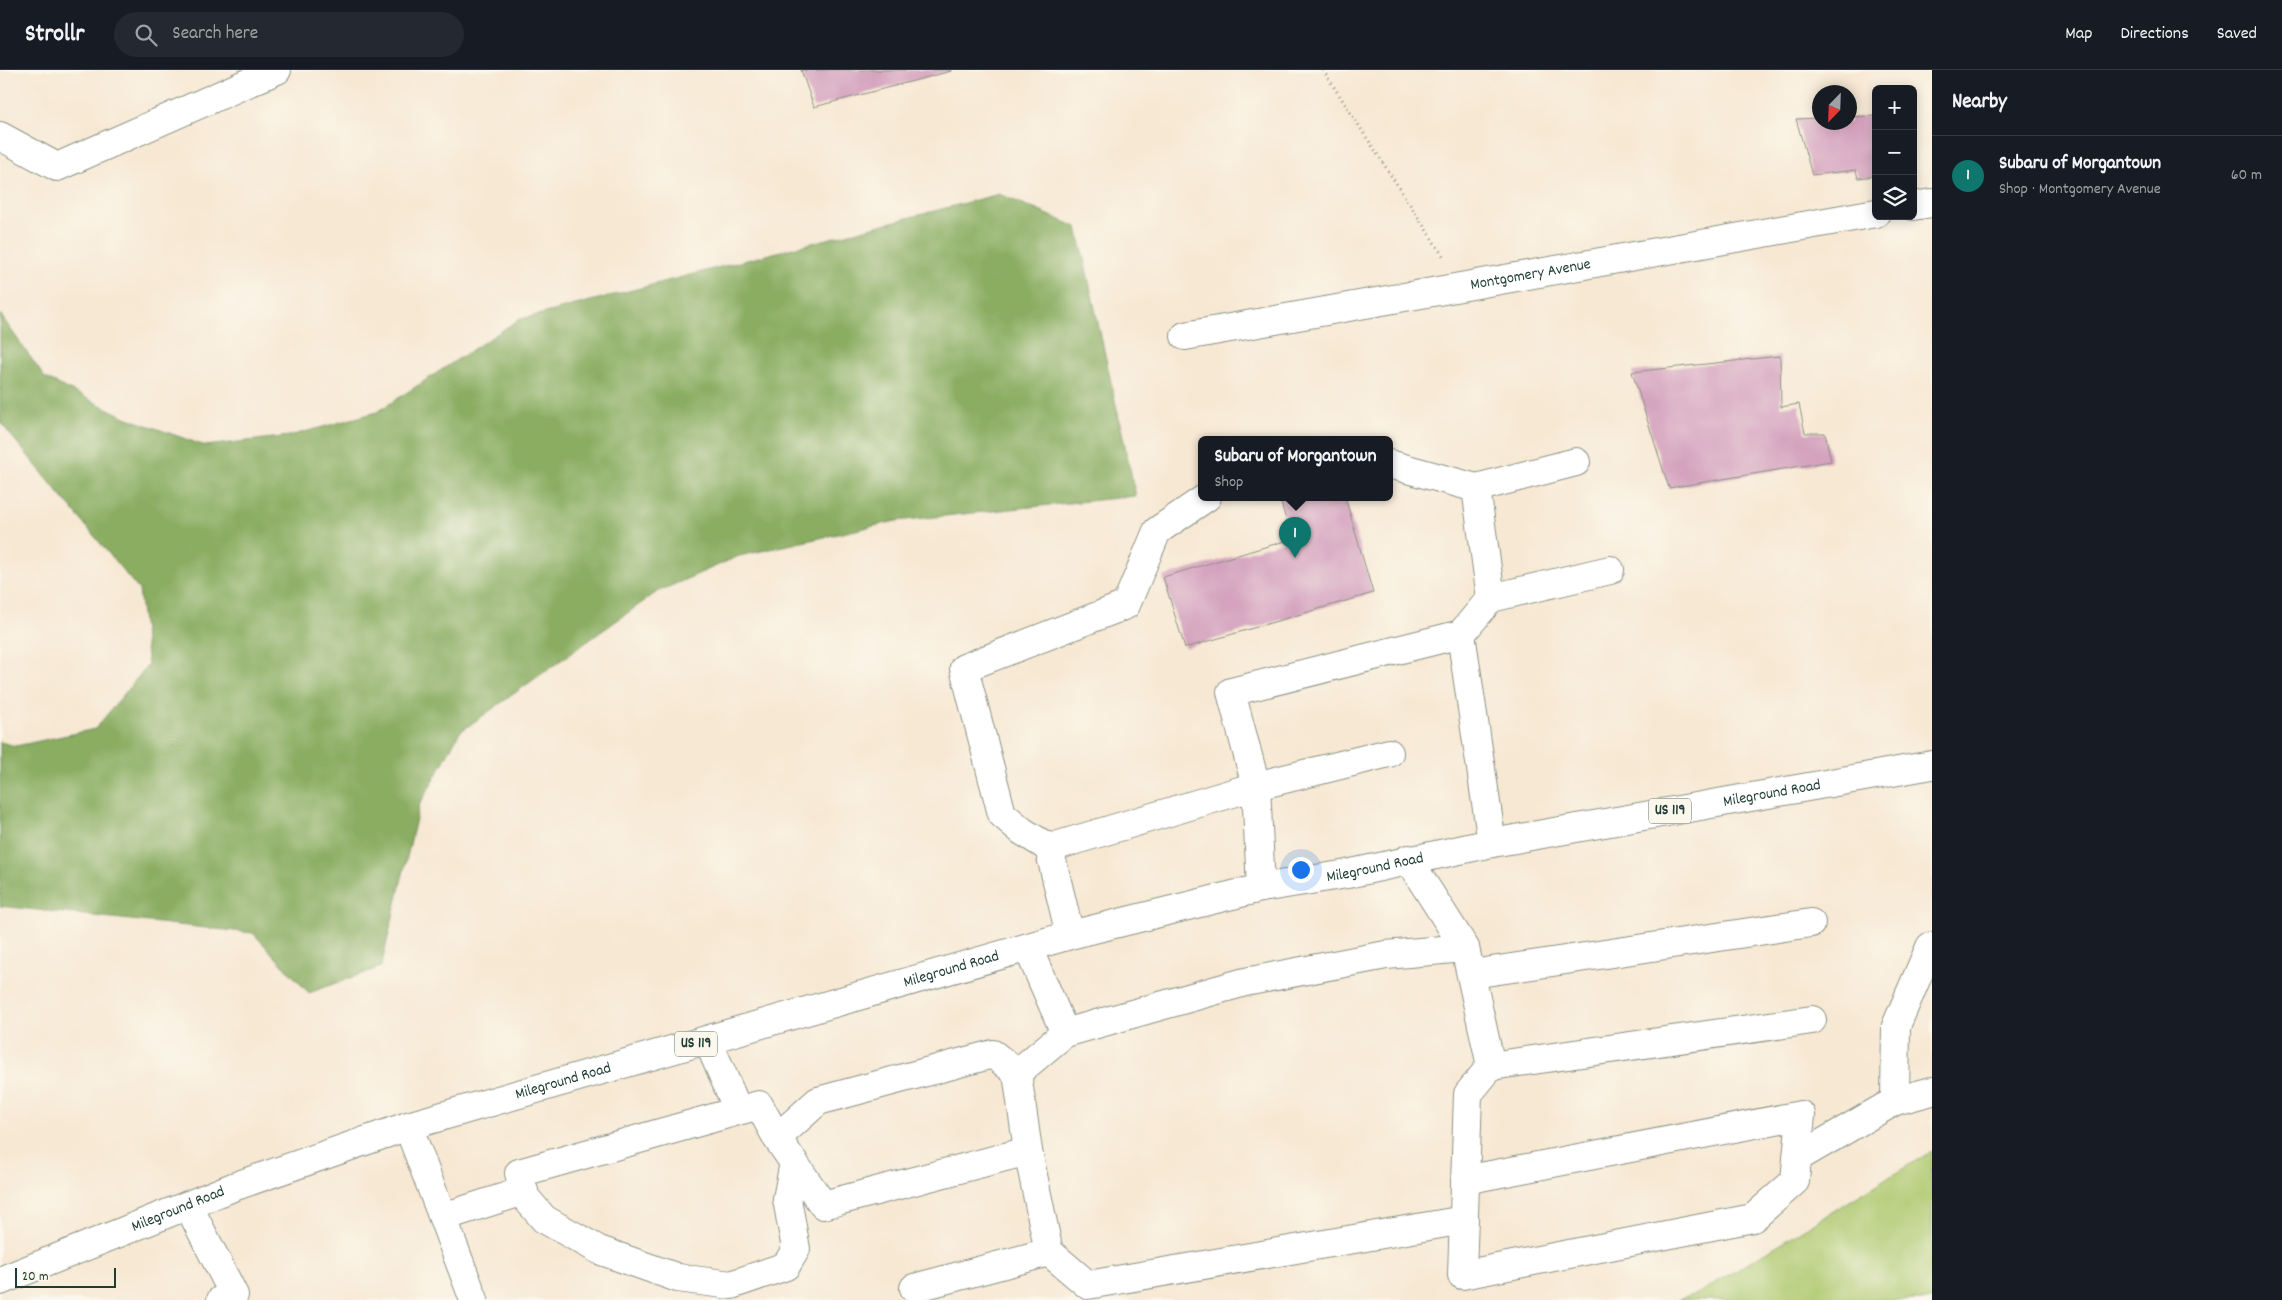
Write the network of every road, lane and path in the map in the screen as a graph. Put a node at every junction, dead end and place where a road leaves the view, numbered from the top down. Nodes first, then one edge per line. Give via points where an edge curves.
1 (277, 70) edge
2 (1323, 70) edge
3 (0, 136) edge
4 (1932, 203) edge
5 (1917, 205) edge
6 (1872, 214) edge
7 (1463, 286) junction
8 (1185, 336) dead end
9 (1576, 462) dead end
10 (1393, 465) edge
11 (1476, 488) junction
12 (1201, 501) edge
13 (1610, 570) dead end
14 (1492, 598) junction
15 (1461, 634) junction
16 (1389, 753) dead end
17 (1932, 765) edge
18 (1256, 786) junction
19 (1492, 843) junction
20 (1049, 848) junction
21 (1408, 859) junction
22 (1261, 888) junction
23 (1811, 923) dead end
24 (1070, 936) junction
25 (1932, 947) edge
26 (1028, 948) junction
27 (1465, 948) junction
28 (1472, 974) junction
29 (1812, 1020) dead end
30 (1065, 1032) junction
31 (708, 1041) junction
32 (1491, 1066) junction
33 (1017, 1073) junction
34 (1932, 1091) edge
35 (1894, 1101) junction
36 (738, 1110) junction
37 (408, 1126) junction
38 (777, 1138) junction
39 (1028, 1151) junction
40 (1797, 1158) junction
41 (794, 1162) junction
42 (1465, 1180) junction
43 (524, 1191) junction
44 (188, 1205) junction
45 (443, 1217) junction
46 (1464, 1220) junction
47 (1050, 1252) junction
48 (1, 1278) edge
49 (914, 1288) dead end
50 (222, 1300) edge
51 (474, 1300) edge

1 - 3 main road via 57,167
2 - 7 path
4 - 5 main road
6 - 7 main road, Montgomery Avenue
7 - 8 main road, Montgomery Avenue
9 - 11 main road
10 - 11 main road
11 - 14 main road
12 - 20 main road via 1157,531 1126,605 964,668 1002,814
13 - 14 main road
14 - 15 main road
15 - 18 main road via 1231,692
15 - 19 main road
16 - 18 main road
17 - 19 main road, Mileground Road / US 119
18 - 20 main road
18 - 22 main road
19 - 21 main road, Mileground Road / US 119
20 - 24 main road
21 - 22 main road, Mileground Road / US 119 via 1347,874
21 - 27 main road
22 - 24 main road, Mileground Road / US 119
23 - 28 main road
24 - 26 main road, Mileground Road / US 119
25 - 35 main road via 1896,1026
26 - 30 main road
26 - 31 main road, Mileground Road / US 119
27 - 28 main road
27 - 30 main road via 1386,955 1245,982
28 - 32 main road
29 - 32 main road
30 - 33 main road
31 - 36 main road
31 - 37 main road, Mileground Road / US 119
32 - 42 main road via 1468,1094
33 - 38 main road via 993,1054 836,1096 818,1101
33 - 39 main road
34 - 35 main road
35 - 40 main road
36 - 38 main road via 759,1104
36 - 43 main road via 519,1173
37 - 44 main road, Mileground Road / US 119
37 - 45 main road
38 - 41 main road
39 - 41 main road via 823,1205
39 - 47 main road
40 - 42 main road via 1801,1115
40 - 46 main road via 1795,1181 1753,1218 1462,1275
41 - 43 main road via 787,1199 796,1249 786,1266 731,1285 678,1278 599,1250 544,1219 525,1197
42 - 46 main road
43 - 45 main road
44 - 48 main road, Mileground Road / US 119
44 - 50 main road via 234,1295
45 - 51 main road
46 - 47 main road via 1088,1285
47 - 49 main road

